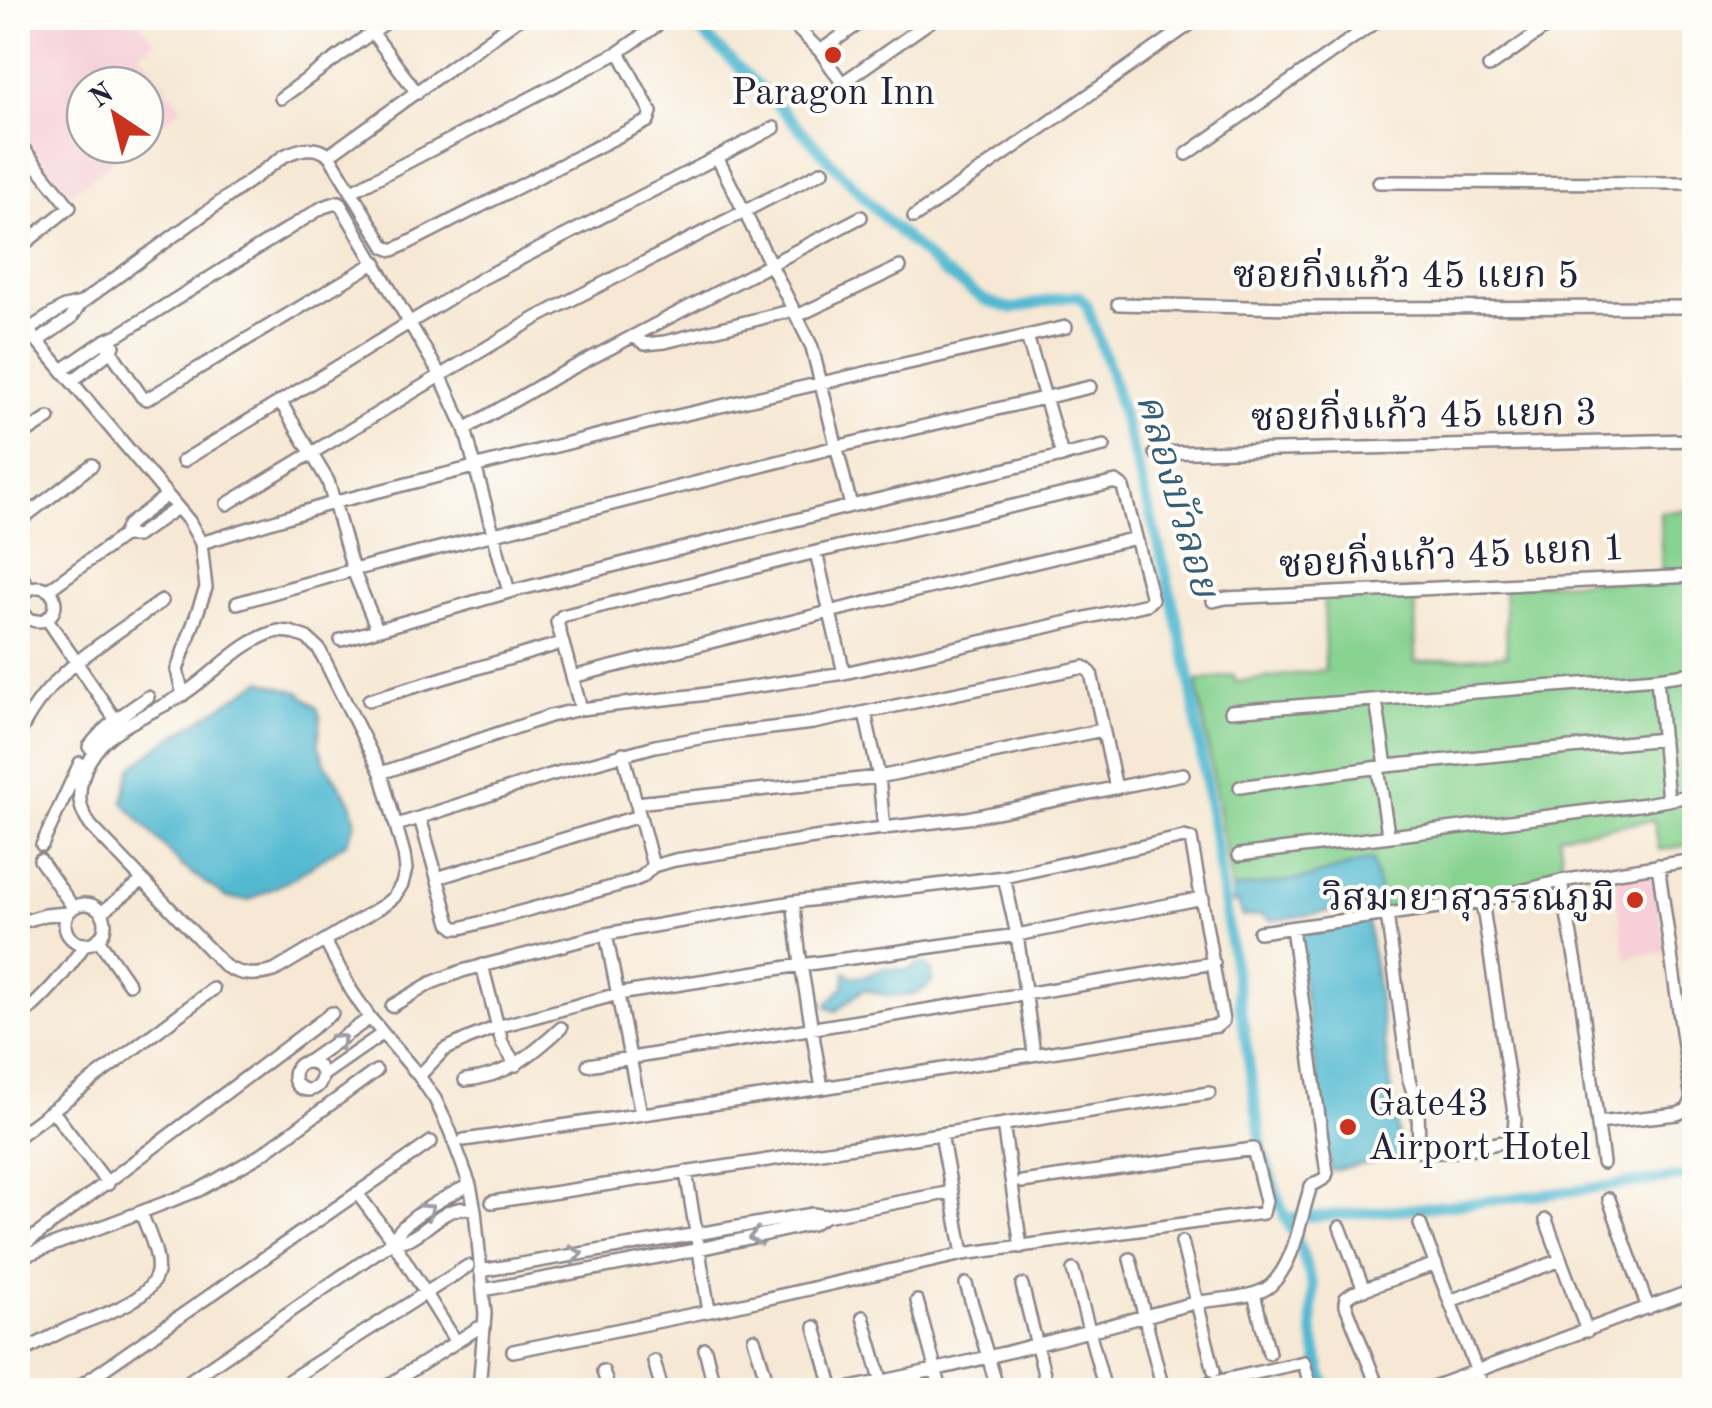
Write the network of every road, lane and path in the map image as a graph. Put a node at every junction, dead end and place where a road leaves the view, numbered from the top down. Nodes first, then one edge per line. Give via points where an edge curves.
1 (392, 18) edge
2 (520, 18) edge
3 (656, 18) edge
4 (787, 18) edge
5 (866, 18) edge
6 (935, 18) edge
7 (1199, 18) edge
8 (1381, 18) edge
9 (1559, 18) edge
10 (372, 32) junction
11 (820, 50) junction
12 (619, 52) junction
13 (1489, 67) dead end
14 (417, 93) junction
15 (280, 98) dead end
16 (774, 128) dead end
17 (20, 149) edge
18 (1187, 154) dead end
19 (329, 155) junction
20 (717, 158) junction
21 (824, 171) dead end
22 (1379, 182) dead end
23 (1694, 183) edge
24 (352, 191) junction
25 (744, 210) junction
26 (914, 217) dead end
27 (861, 218) dead end
28 (18, 250) edge
29 (376, 262) junction
30 (771, 264) junction
31 (900, 267) dead end
32 (1118, 304) dead end
33 (1694, 308) edge
34 (796, 313) junction
35 (410, 322) junction
36 (1066, 327) dead end
37 (26, 330) edge
38 (633, 336) junction
39 (1028, 336) junction
40 (108, 346) junction
41 (18, 348) edge
42 (62, 370) junction
43 (440, 376) junction
44 (72, 382) junction
45 (821, 382) junction
46 (1090, 387) dead end
47 (1046, 397) junction
48 (280, 401) junction
49 (50, 418) dead end
50 (465, 429) junction
51 (18, 438) edge
52 (1694, 440) edge
53 (1104, 446) dead end
54 (836, 447) junction
55 (312, 452) junction
56 (1155, 453) dead end
57 (1062, 455) junction
58 (183, 461) dead end
59 (92, 465) dead end
60 (476, 466) junction
61 (166, 496) junction
62 (336, 502) junction
63 (226, 504) dead end
64 (851, 506) junction
65 (177, 508) junction
66 (18, 522) edge
67 (494, 535) junction
68 (123, 536) junction
69 (1136, 538) junction
70 (201, 543) junction
71 (816, 552) junction
72 (18, 570) edge
73 (354, 570) junction
74 (1694, 576) edge
75 (29, 589) junction
76 (48, 590) junction
77 (509, 592) junction
78 (162, 600) dead end
79 (1213, 600) dead end
80 (237, 604) dead end
81 (829, 612) junction
82 (20, 615) edge
83 (46, 619) junction
84 (376, 630) junction
85 (341, 640) dead end
86 (562, 642) junction
87 (76, 663) junction
88 (844, 673) junction
89 (1694, 673) edge
90 (572, 677) junction
91 (1657, 678) junction
92 (183, 695) junction
93 (148, 697) dead end
94 (370, 700) dead end
95 (1376, 700) junction
96 (582, 709) junction
97 (1231, 711) dead end
98 (866, 713) junction
99 (115, 719) junction
100 (1102, 730) junction
101 (18, 737) edge
102 (1663, 739) junction
103 (623, 753) junction
104 (1382, 767) junction
105 (381, 773) junction
106 (1183, 774) dead end
107 (879, 777) junction
108 (1240, 787) dead end
109 (1116, 788) junction
110 (1694, 795) edge
111 (1668, 800) junction
112 (637, 809) junction
113 (420, 818) junction
114 (396, 826) junction
115 (1387, 827) dead end
116 (884, 829) junction
117 (42, 845) dead end
118 (1239, 856) dead end
119 (40, 860) dead end
120 (1694, 860) edge
121 (652, 866) junction
122 (1658, 866) junction
123 (1004, 876) junction
124 (436, 878) junction
125 (142, 881) junction
126 (1561, 881) junction
127 (1202, 898) junction
128 (1482, 900) junction
129 (793, 902) junction
130 (70, 910) junction
131 (102, 912) junction
132 (1387, 914) junction
133 (18, 923) edge
134 (1292, 928) junction
135 (1259, 932) dead end
136 (606, 934) junction
137 (1018, 935) junction
138 (98, 939) junction
139 (325, 942) junction
140 (85, 944) junction
141 (1214, 962) junction
142 (800, 964) junction
143 (482, 965) junction
144 (130, 984) dead end
145 (213, 989) dead end
146 (618, 994) junction
147 (1025, 994) junction
148 (392, 1006) dead end
149 (332, 1014) dead end
150 (18, 1018) edge
151 (370, 1018) junction
152 (497, 1028) junction
153 (560, 1028) dead end
154 (812, 1030) junction
155 (382, 1034) junction
156 (288, 1048) junction
157 (1034, 1053) junction
158 (630, 1058) junction
159 (304, 1063) junction
160 (516, 1065) junction
161 (588, 1065) dead end
162 (376, 1071) dead end
163 (419, 1076) junction
164 (465, 1080) dead end
165 (320, 1081) junction
166 (822, 1088) junction
167 (1208, 1093) dead end
168 (331, 1104) junction
169 (52, 1110) junction
170 (641, 1114) junction
171 (1691, 1114) edge
172 (1598, 1123) junction
173 (1003, 1124) junction
174 (941, 1134) junction
175 (18, 1136) edge
176 (464, 1140) dead end
177 (431, 1142) dead end
178 (1604, 1163) dead end
179 (686, 1172) junction
180 (1022, 1182) dead end
181 (108, 1184) junction
182 (470, 1185) junction
183 (358, 1192) junction
184 (952, 1192) junction
185 (1609, 1199) dead end
186 (492, 1202) dead end
187 (79, 1204) junction
188 (476, 1210) junction
189 (141, 1212) junction
190 (825, 1216) junction
191 (1546, 1220) dead end
192 (1420, 1224) dead end
193 (1340, 1226) dead end
194 (95, 1228) junction
195 (697, 1232) junction
196 (393, 1241) junction
197 (1182, 1242) dead end
198 (1021, 1246) junction
199 (18, 1249) edge
200 (700, 1249) junction
201 (963, 1254) junction
202 (18, 1258) edge
203 (1130, 1259) dead end
204 (1561, 1260) junction
205 (1436, 1264) junction
206 (474, 1269) junction
207 (1073, 1270) dead end
208 (966, 1284) dead end
209 (1022, 1285) dead end
210 (483, 1290) junction
211 (1364, 1290) junction
212 (1694, 1290) edge
213 (425, 1292) junction
214 (1254, 1294) junction
215 (917, 1301) dead end
216 (1450, 1301) junction
217 (1196, 1302) junction
218 (1648, 1308) junction
219 (710, 1310) junction
220 (864, 1317) dead end
221 (1144, 1317) junction
222 (815, 1327) dead end
223 (478, 1328) dead end
224 (1091, 1331) junction
225 (1587, 1331) junction
226 (754, 1339) dead end
227 (456, 1342) junction
228 (1036, 1345) junction
229 (705, 1349) dead end
230 (513, 1350) dead end
231 (1269, 1353) dead end
232 (18, 1354) edge
233 (989, 1356) junction
234 (654, 1361) dead end
235 (935, 1369) junction
236 (604, 1371) dead end
237 (1214, 1371) dead end
238 (1478, 1372) junction
239 (98, 1373) junction
240 (1162, 1385) dead end
241 (883, 1386) edge
242 (1694, 1387) edge
243 (74, 1390) edge
244 (111, 1390) edge
245 (176, 1390) edge
246 (274, 1390) edge
247 (381, 1390) edge
248 (479, 1390) edge
249 (609, 1390) edge
250 (662, 1390) edge
251 (715, 1390) edge
252 (770, 1390) edge
253 (836, 1390) edge
254 (941, 1390) edge
255 (998, 1390) edge
256 (1048, 1390) edge
257 (1105, 1390) edge
258 (1180, 1390) edge
259 (1311, 1390) edge
260 (1379, 1390) edge
261 (1424, 1390) edge
262 (1484, 1390) edge
263 (1685, 1390) edge

1 - 10 street
2 - 14 street
3 - 12 street via 656,26
4 - 11 street
5 - 11 street
6 - 11 street via 842,82
7 - 26 street
8 - 18 street
9 - 13 street
10 - 14 street
10 - 15 street
12 - 24 street
12 - 24 street via 651,112 648,121 397,248 385,247
14 - 19 street
16 - 20 street
17 - 28 street via 70,208
19 - 24 street
19 - 37 street via 304,148 284,156 81,303 71,318
20 - 25 street
20 - 35 street
21 - 25 street
22 - 23 street
25 - 30 street
25 - 43 street
27 - 30 street
29 - 35 street
29 - 40 street via 148,399
29 - 40 street via 342,204 333,202
30 - 34 street
30 - 38 street
31 - 34 street
32 - 33 street, ซอยกิ่งแก้ว 45 แยก 5
34 - 38 street via 651,344
34 - 45 street
35 - 43 street
35 - 48 street
36 - 39 street
37 - 41 street
37 - 42 street
38 - 50 street
39 - 45 street
39 - 47 street
40 - 42 street
40 - 44 street
42 - 44 street
43 - 50 street
43 - 55 street
44 - 61 street
45 - 54 street
45 - 60 street
46 - 47 street
47 - 54 street
47 - 57 street
48 - 55 street
48 - 58 street
49 - 51 street
50 - 60 street
52 - 56 street, ซอยกิ่งแก้ว 45 แยก 3
53 - 57 street
54 - 64 street
54 - 67 street
55 - 62 street
55 - 63 street
57 - 64 street
59 - 66 street
60 - 62 street
60 - 67 street
61 - 65 street
61 - 68 street
62 - 70 street
62 - 73 street
64 - 77 street
65 - 68 street via 137,536
65 - 70 street
67 - 73 street
67 - 77 street
68 - 76 street
69 - 71 street via 1116,482
69 - 81 street
69 - 88 street via 1152,598 1147,604
70 - 92 street via 206,588 177,670
71 - 81 street
71 - 86 street via 562,616
72 - 75 street
73 - 80 street
73 - 84 street
74 - 79 street, ซอยกิ่งแก้ว 45 แยก 1
75 - 76 street
75 - 82 street
76 - 83 street via 55,608
77 - 84 street
78 - 87 street
81 - 88 street
81 - 90 street
82 - 83 street
83 - 87 street
84 - 85 street
86 - 90 street
86 - 94 street
87 - 99 street
87 - 101 street via 40,696
88 - 96 street
89 - 91 street
90 - 96 street
91 - 95 street
91 - 102 street
92 - 105 street via 267,634 300,634 323,654
92 - 125 street via 106,738 80,786 83,816
93 - 99 street
95 - 97 street
95 - 104 street
96 - 105 street
98 - 100 street via 1084,667 1092,673
98 - 103 street
98 - 107 street
99 - 117 street via 87,748
100 - 107 street
100 - 109 street
102 - 104 street
102 - 111 street
103 - 112 street
103 - 113 street
104 - 108 street
104 - 115 street
105 - 114 street
106 - 109 street
107 - 112 street
107 - 116 street
109 - 116 street
110 - 111 street
111 - 118 street
112 - 121 street
112 - 124 street
113 - 114 street
113 - 124 street
114 - 139 street via 406,869 402,884 394,897
116 - 121 street
119 - 130 street
120 - 122 street
121 - 124 street via 630,882 461,928 450,923
122 - 126 street
122 - 171 street
123 - 127 street via 1189,837
123 - 129 street
123 - 137 street
125 - 131 street
125 - 139 street via 234,972 274,971
126 - 128 street
126 - 172 street
127 - 137 street
127 - 141 street
128 - 132 street
128 - 132 street via 1513,1140 1452,1151 1420,1151
129 - 136 street
129 - 142 street
130 - 131 street via 85,903
130 - 133 street
130 - 140 street via 67,934
131 - 138 street via 106,923
132 - 134 street
134 - 135 street
134 - 214 street via 1327,1173 1309,1190 1280,1276
136 - 143 street
136 - 146 street
137 - 142 street
137 - 147 street
138 - 140 street
138 - 144 street
139 - 151 street
140 - 150 street
141 - 147 street
141 - 157 street via 1222,1024
142 - 146 street
142 - 154 street
143 - 148 street
143 - 152 street
145 - 169 street
146 - 152 street
146 - 158 street
147 - 154 street
147 - 157 street
149 - 156 street
151 - 155 street
159 -> 151 street
152 - 160 street
152 - 163 street via 444,1050
153 - 160 street
154 - 158 street
154 - 166 street
155 - 163 street
155 - 165 street
156 - 159 street
156 - 181 street
157 - 166 street
158 - 161 street
158 - 170 street
159 - 165 street via 318,1066
159 - 165 street via 294,1075 298,1085 308,1090
160 - 164 street
162 - 168 street
163 - 182 street
165 - 168 street
166 - 170 street
167 - 173 street
168 - 189 street via 227,1176
169 - 175 street
169 - 181 street
170 - 176 street
171 - 172 street
172 - 178 street
173 - 174 street
173 - 198 street
174 - 179 street
174 - 184 street
177 - 183 street
179 - 186 street
179 - 195 street
180 - 198 street via 1252,1149 1266,1201 1263,1213
181 - 187 street
182 - 188 street
196 -> 182 street via 396,1231
183 - 196 street
183 - 239 street
184 - 190 street
184 - 201 street
185 - 218 street
187 - 194 street via 77,1222
187 - 199 street
188 - 196 street via 460,1208 404,1242
188 - 206 street
189 - 194 street
189 - 232 street via 157,1261 147,1290
190 - 195 street
190 -> 200 street
191 - 204 street
192 - 205 street
193 - 211 street
194 - 202 street
195 - 200 street
206 -> 195 street
196 - 213 street
196 - 245 street
197 - 217 street
198 - 201 street
200 - 210 street
200 - 219 street
201 - 219 street
203 - 221 street
204 - 216 street
204 - 225 street
205 - 211 street
205 - 216 street
206 - 210 street
206 - 213 street
207 - 224 street
208 - 233 street
209 - 228 street
210 - 248 street
211 - 260 street via 1345,1303
212 - 218 street
213 - 227 street
213 - 246 street
214 - 217 street
214 - 231 street
215 - 235 street
216 - 238 street
217 - 221 street
217 - 237 street
218 - 225 street
219 - 230 street
220 - 241 street
221 - 224 street
221 - 240 street
222 - 253 street
223 - 227 street
224 - 228 street
224 - 257 street
225 - 238 street
226 - 252 street
227 - 247 street
228 - 233 street
228 - 256 street
229 - 251 street
233 - 235 street
233 - 255 street
234 - 250 street
235 - 241 street
235 - 254 street
236 - 249 street
238 - 261 street
238 - 262 street
239 - 243 street
239 - 244 street
241 - 253 street
242 - 263 street
258 - 259 street via 1304,1362

